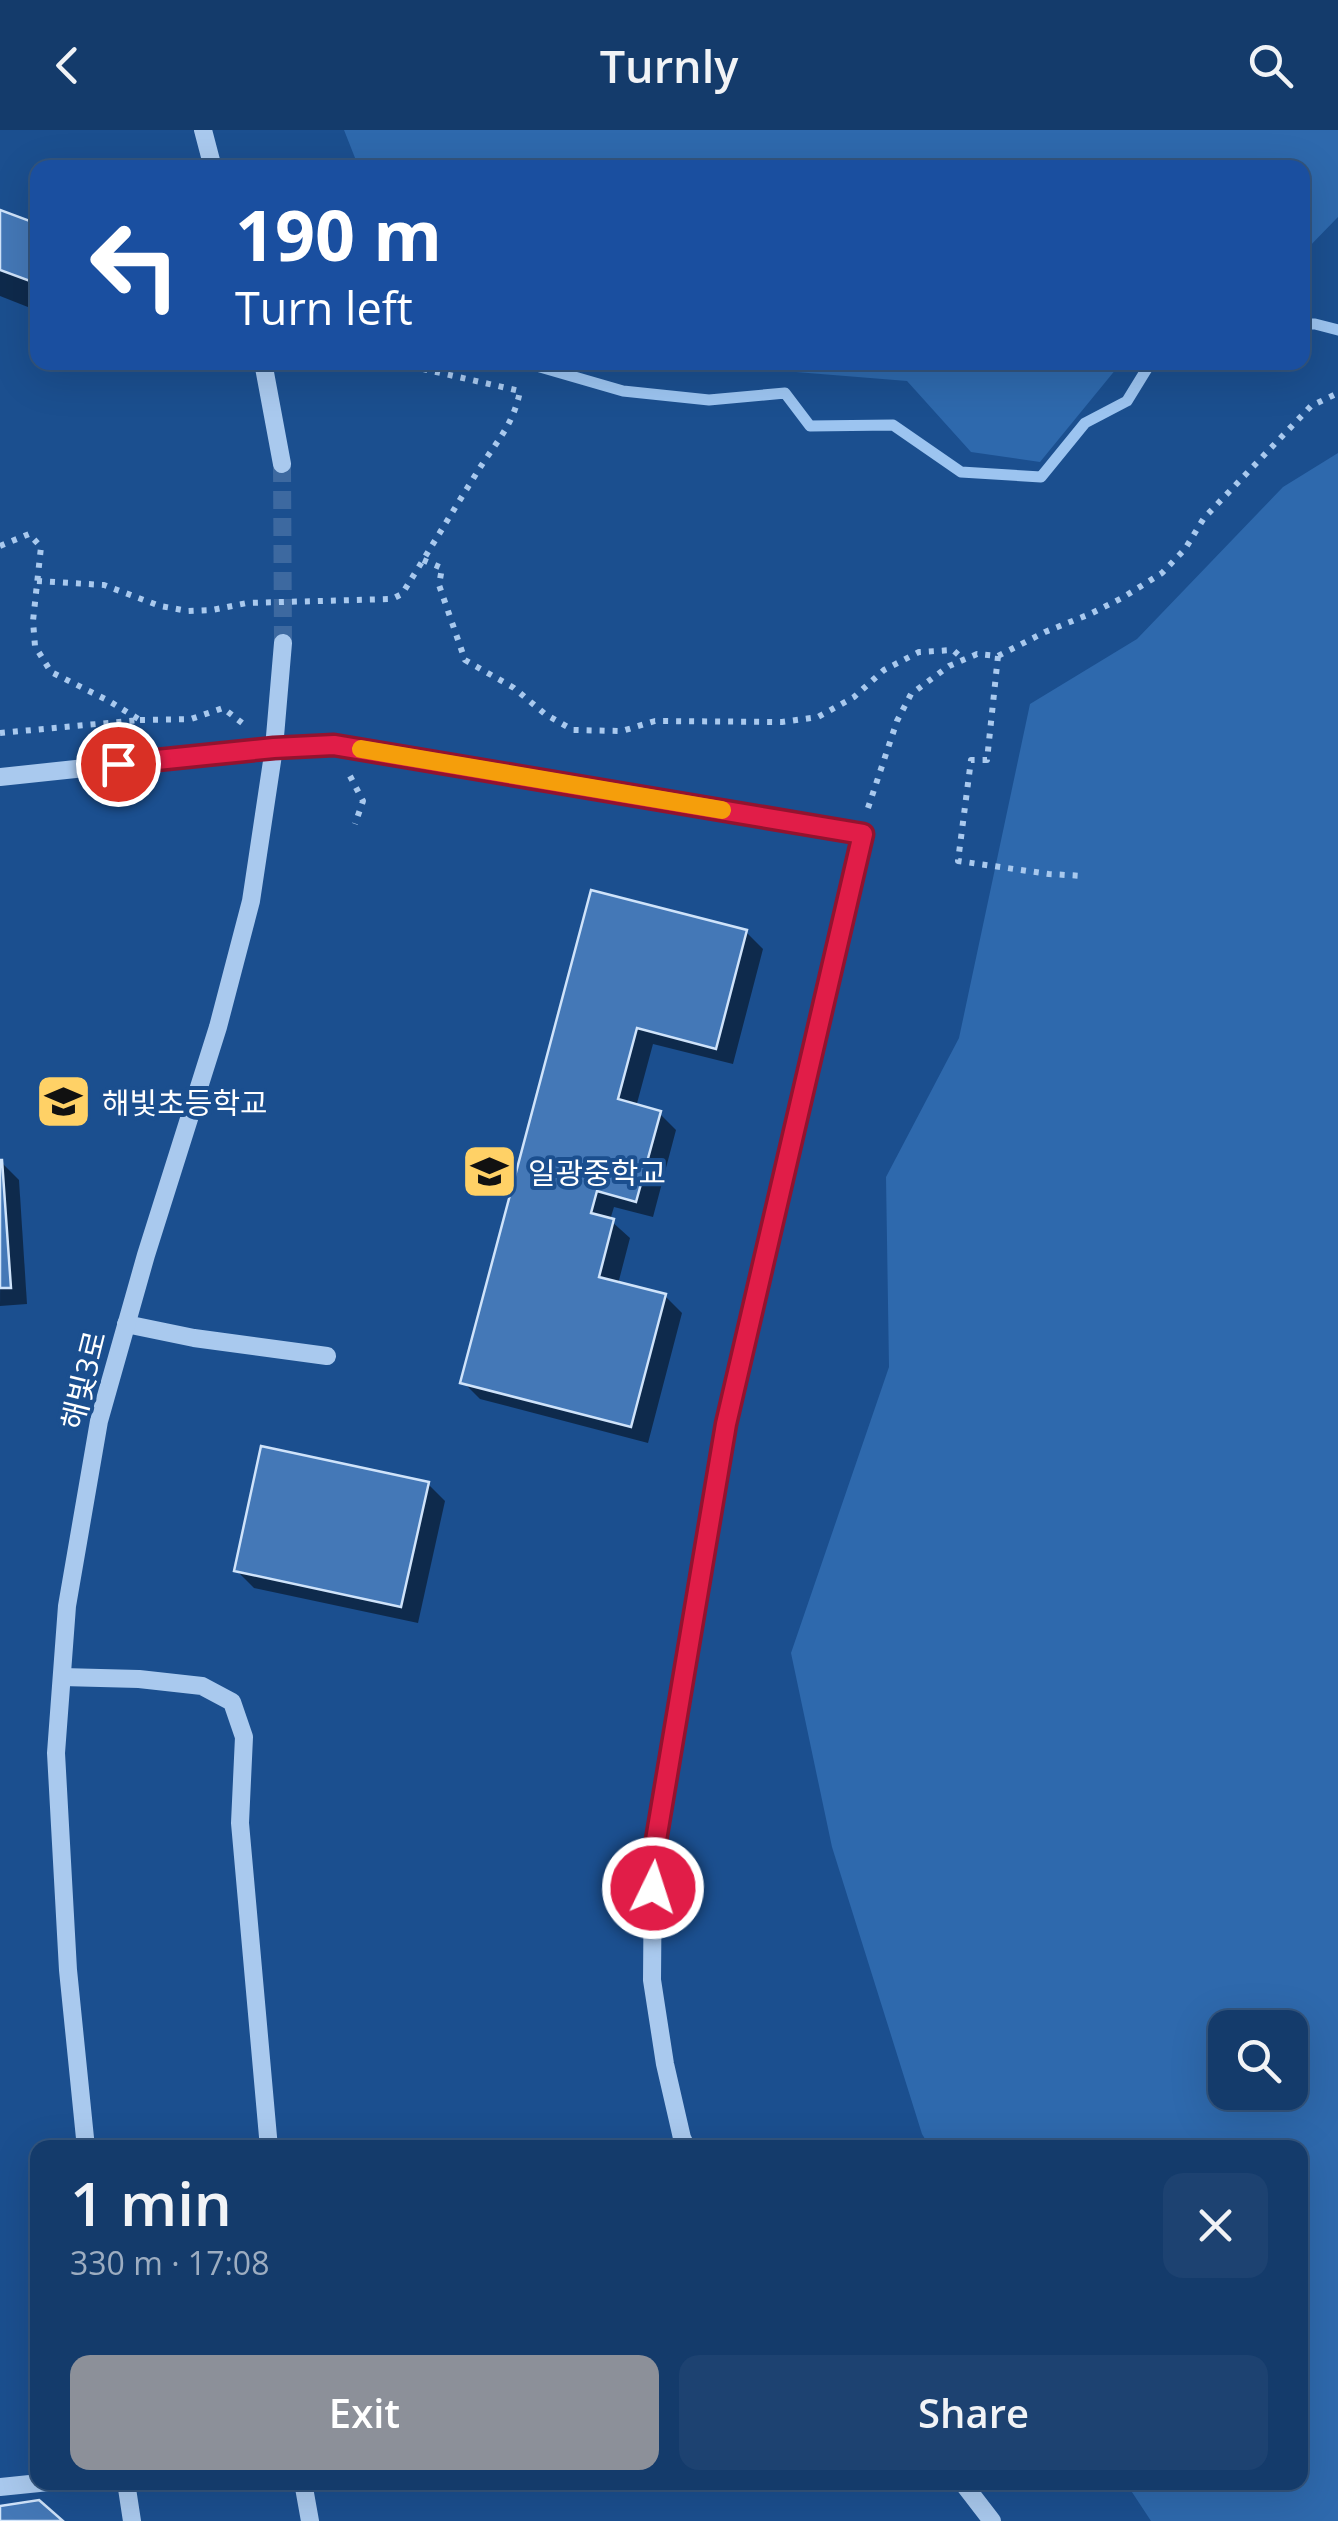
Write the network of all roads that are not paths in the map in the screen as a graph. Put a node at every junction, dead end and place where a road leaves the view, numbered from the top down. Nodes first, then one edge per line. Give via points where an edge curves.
1 (203, 130) edge
2 (211, 160) edge
3 (264, 370) edge
4 (282, 464) tunnel mouth
5 (282, 643) tunnel mouth
6 (274, 748) junction
7 (0, 777) edge
8 (126, 1324) junction
9 (327, 1356) dead end
10 (62, 1676) junction
11 (85, 2140) edge
12 (268, 2140) edge
13 (683, 2140) edge
14 (30, 2484) edge
15 (0, 2487) edge
16 (127, 2490) edge
17 (304, 2490) edge
18 (968, 2490) edge
19 (132, 2521) edge
20 (310, 2521) edge
21 (992, 2521) edge

1 - 2 street
3 - 4 street
5 - 6 street, 해빛3로
6 - 7 street
6 - 8 street, 해빛3로 via 251,901
6 - 13 street via 334,745 863,834 726,1424 653,1858 652,1980
8 - 9 street
8 - 10 street, 해빛3로 via 99,1421 67,1606
10 - 11 street, 해빛3로 via 56,1753
10 - 12 street via 202,1686 232,1702 244,1737 240,1823
14 - 15 street
16 - 19 street
17 - 20 street
18 - 21 street

